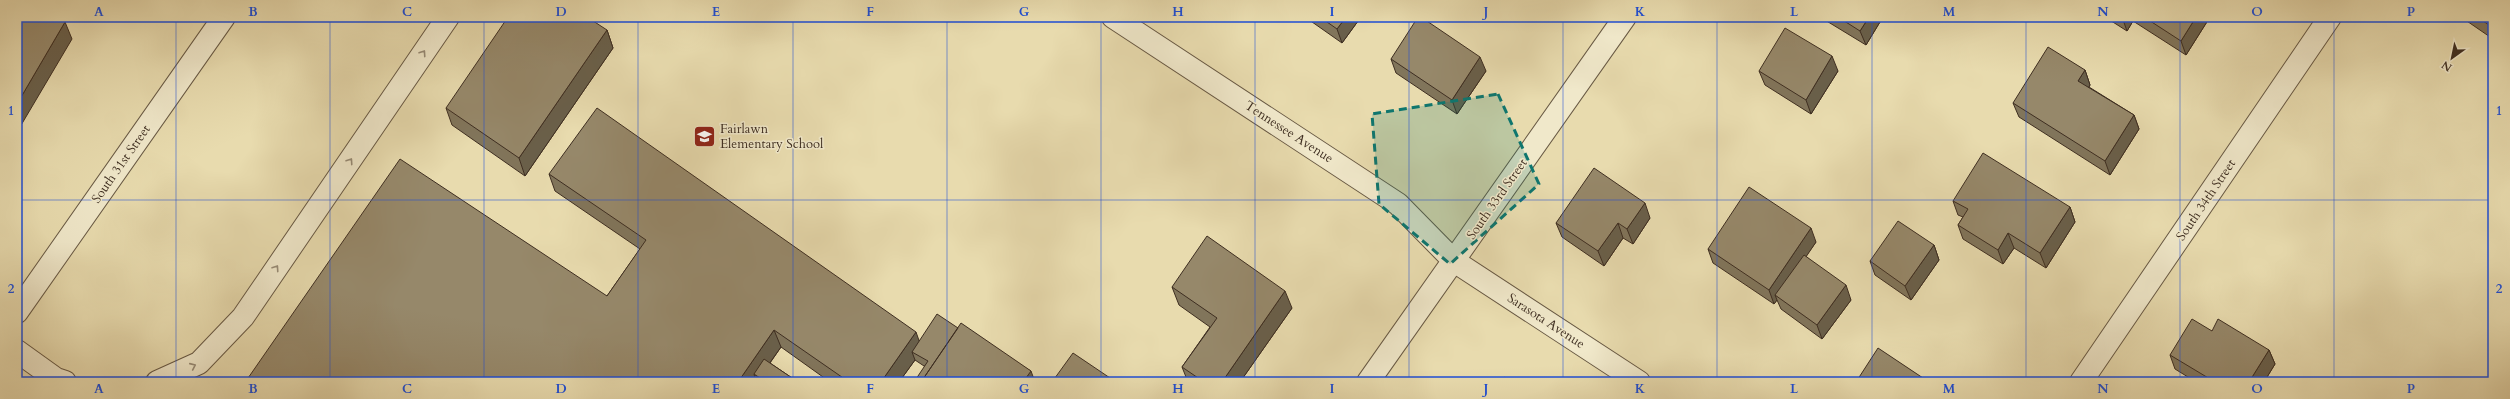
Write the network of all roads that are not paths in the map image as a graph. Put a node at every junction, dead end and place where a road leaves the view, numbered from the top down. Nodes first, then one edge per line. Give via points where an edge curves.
1 (224, 17) edge
2 (448, 17) edge
3 (1113, 17) edge
4 (1625, 17) edge
5 (2330, 17) edge
6 (1454, 261) junction
7 (17, 312) edge
8 (17, 352) edge
9 (65, 382) edge
10 (157, 382) edge
11 (1368, 382) edge
12 (1639, 382) edge
13 (2081, 382) edge

1 - 7 street, South 31st Street
10 -> 2 street via 200,363 242,317
3 - 6 street, Tennessee Avenue via 1398,204
4 - 6 street, South 33rd Street
5 - 13 street, South 34th Street
6 - 11 street, South 33rd Street
6 - 12 street, Sarasota Avenue
8 - 9 street via 56,379

